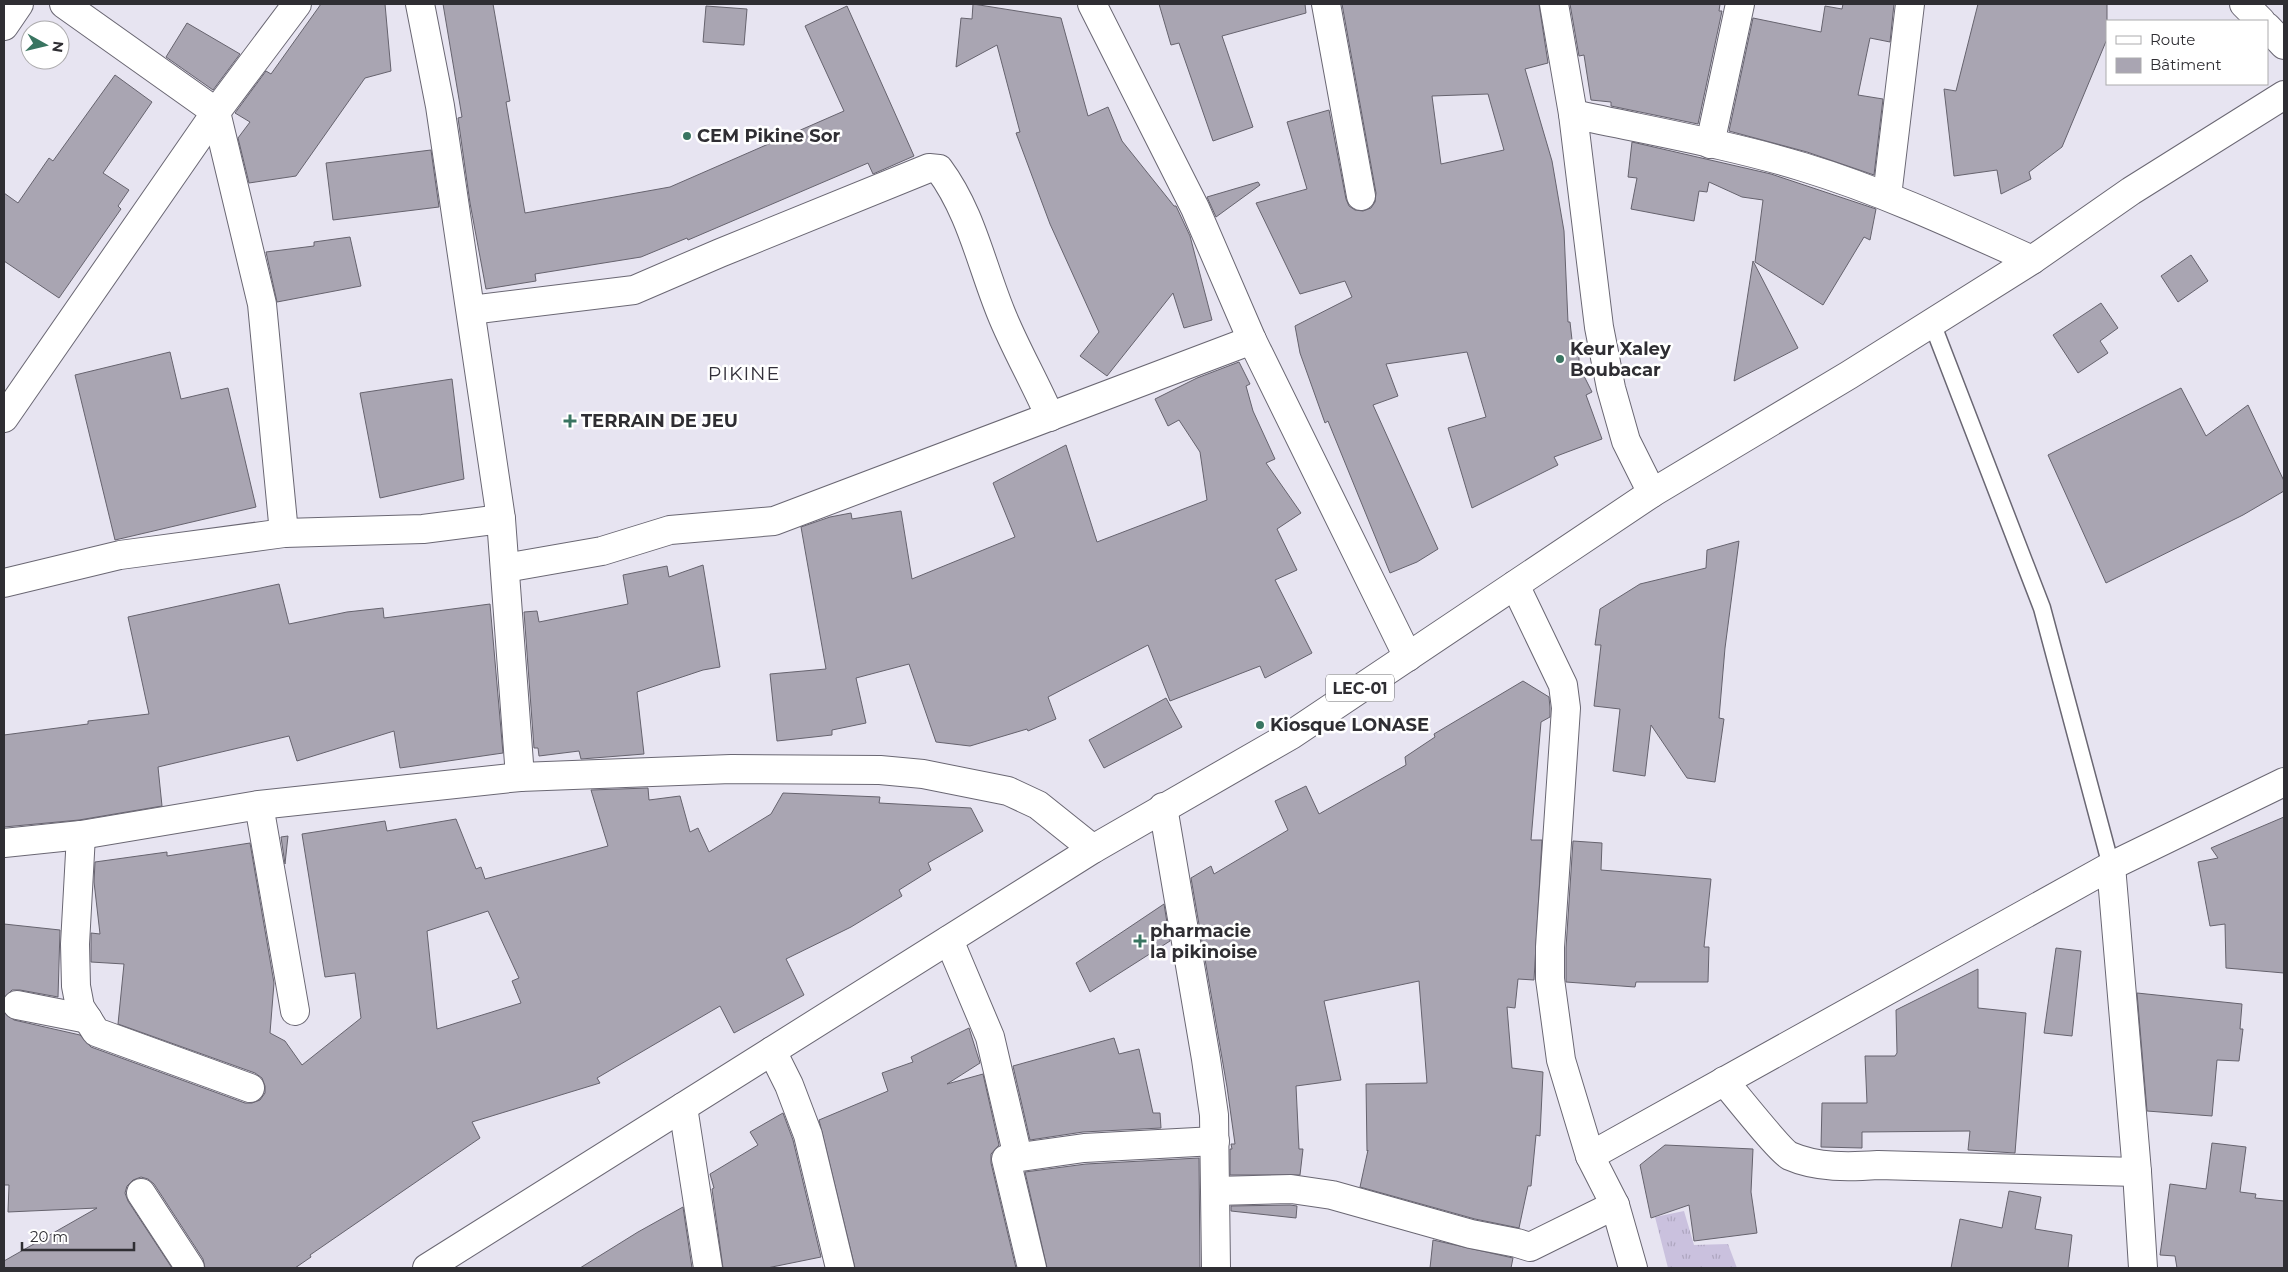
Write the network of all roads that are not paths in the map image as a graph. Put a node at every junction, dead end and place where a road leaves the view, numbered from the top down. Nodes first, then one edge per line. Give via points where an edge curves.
1 (19, 4) edge
2 (64, 4) edge
3 (297, 4) edge
4 (420, 4) edge
5 (1092, 4) edge
6 (1326, 4) edge
7 (1554, 4) edge
8 (1740, 4) edge
9 (1910, 4) edge
10 (2244, 4) edge
11 (2260, 20) edge
12 (4, 26) edge
13 (2268, 28) edge
14 (2284, 45) edge
15 (2284, 95) edge
16 (216, 112) junction
17 (1573, 114) junction
18 (1710, 144) junction
19 (1361, 196) dead end
20 (1887, 196) junction
21 (2032, 260) junction
22 (471, 310) junction
23 (1932, 323) junction
24 (1252, 340) junction
25 (1050, 417) junction
26 (4, 418) edge
27 (1652, 493) junction
28 (501, 520) junction
29 (284, 533) junction
30 (505, 568) junction
31 (4, 583) edge
32 (1515, 585) junction
33 (1408, 656) junction
34 (520, 777) junction
35 (2284, 782) edge
36 (259, 805) junction
37 (1163, 807) junction
38 (81, 835) junction
39 (4, 844) edge
40 (1093, 849) junction
41 (2112, 866) junction
42 (949, 940) junction
43 (17, 1005) dead end
44 (295, 1011) dead end
45 (88, 1019) junction
46 (772, 1051) junction
47 (1724, 1081) junction
48 (250, 1088) dead end
49 (684, 1107) junction
50 (1215, 1141) junction
51 (1590, 1156) junction
52 (1018, 1157) junction
53 (2138, 1172) junction
54 (1216, 1191) junction
55 (141, 1193) dead end
56 (1615, 1205) junction
57 (190, 1268) edge
58 (427, 1268) edge
59 (708, 1268) edge
60 (840, 1268) edge
61 (1032, 1268) edge
62 (1216, 1268) edge
63 (1633, 1268) edge
64 (2143, 1268) edge

1 - 12 main road
2 - 16 main road
3 - 16 main road
4 - 22 main road via 440,106
5 - 24 main road via 1195,208
6 - 19 main road
7 - 17 main road
8 - 18 main road
9 - 20 main road
10 - 11 main road
13 - 14 main road
15 - 21 main road, LEC-01 via 2131,191
16 - 26 main road
16 - 29 main road via 262,304
17 - 18 main road
17 - 27 main road via 1598,327 1626,441
18 - 20 main road via 1803,167
20 - 21 main road
21 - 23 main road, LEC-01
22 - 25 main road via 634,290 921,171 939,169 953,189 1002,314
22 - 28 main road
23 - 27 main road, LEC-01
23 - 41 lane via 2042,608
24 - 25 main road
24 - 33 main road
25 - 30 main road via 774,521 670,530 602,551
27 - 32 main road, LEC-01
28 - 29 main road via 423,528
28 - 30 main road
29 - 31 main road via 120,555
30 - 34 main road
32 - 33 main road, LEC-01
32 - 51 main road via 1563,685 1566,708 1550,910 1550,980 1561,1060
33 - 37 main road, LEC-01 via 1291,735
34 - 36 main road
34 - 40 main road via 731,769 880,770 923,774 1008,791 1038,805
35 - 41 main road
36 - 38 main road
36 - 44 main road
37 - 40 main road, LEC-01
37 - 50 main road via 1206,1059
38 - 39 main road
38 - 45 main road via 76,986 80,1007
40 - 42 main road, LEC-01
41 - 47 main road
41 - 53 main road
42 - 46 main road, LEC-01
42 - 52 main road via 990,1037
43 - 45 main road
45 - 48 main road via 96,1032
46 - 49 main road, LEC-01
46 - 60 main road via 808,1135
47 - 51 main road
47 - 53 main road via 1789,1155 1816,1162 1842,1167
49 - 58 main road, LEC-01
49 - 59 main road
50 - 52 main road via 1084,1148
50 - 54 main road
51 - 56 main road
52 - 61 main road via 1006,1159
53 - 64 main road
54 - 56 main road via 1291,1189 1332,1195 1530,1248
54 - 62 main road
55 - 57 main road
56 - 63 main road

